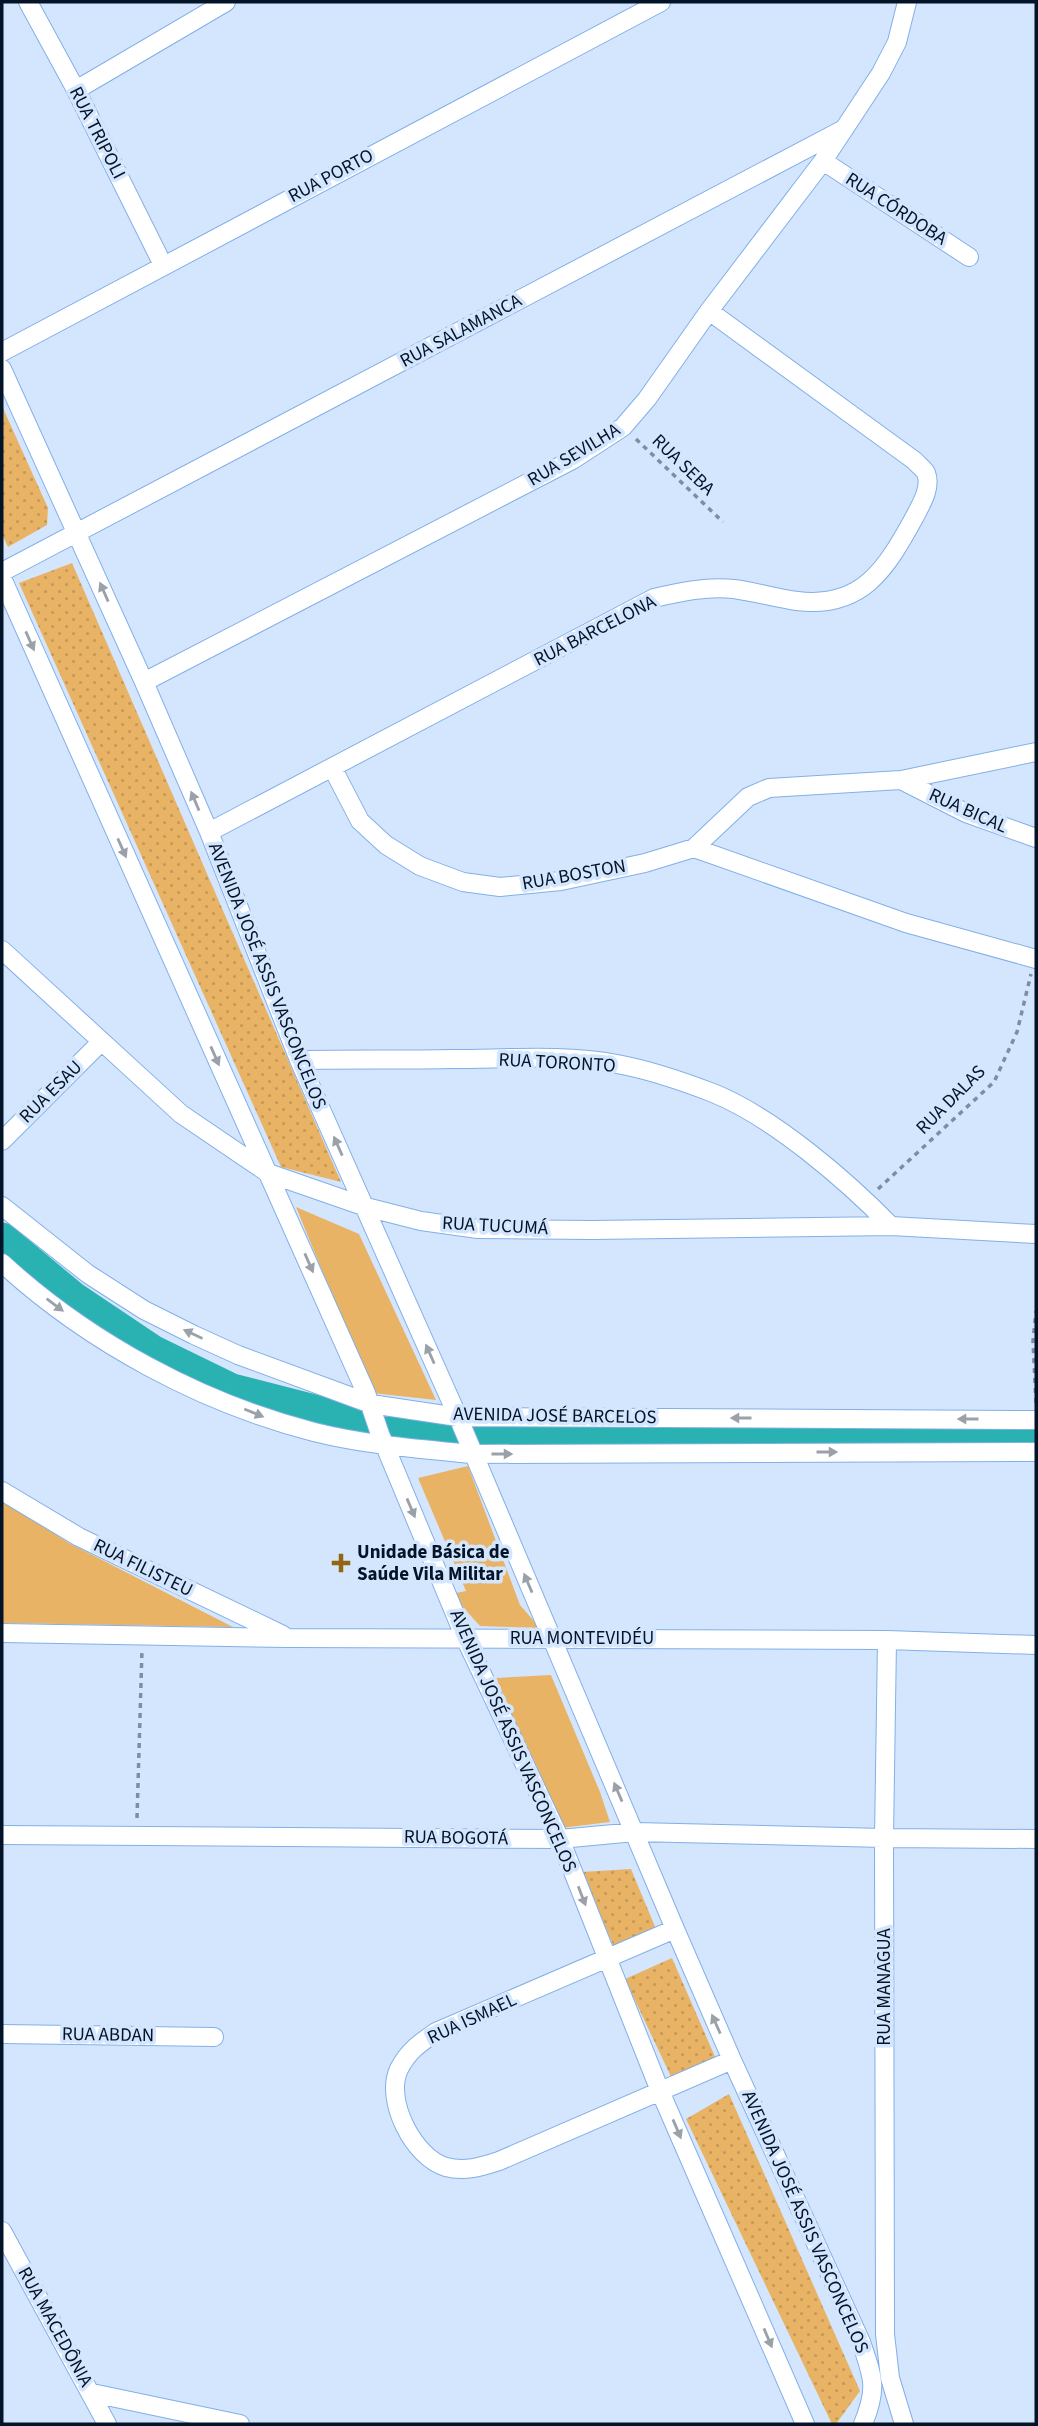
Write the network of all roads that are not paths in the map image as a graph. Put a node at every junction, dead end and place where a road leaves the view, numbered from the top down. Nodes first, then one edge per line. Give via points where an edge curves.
1 (28, 2) edge
2 (226, 2) edge
3 (661, 2) edge
4 (907, 2) edge
5 (76, 90) junction
6 (845, 128) junction
7 (823, 161) junction
8 (969, 257) dead end
9 (163, 265) junction
10 (709, 311) junction
11 (2, 352) edge
12 (2, 369) edge
13 (77, 534) junction
14 (2, 572) edge
15 (2, 579) edge
16 (144, 682) junction
17 (1036, 752) edge
18 (333, 768) junction
19 (901, 780) junction
20 (209, 832) junction
21 (1036, 838) edge
22 (694, 848) junction
23 (2, 950) edge
24 (1036, 959) edge
25 (101, 1042) junction
26 (299, 1060) junction
27 (2, 1141) edge
28 (268, 1173) junction
29 (2, 1206) edge
30 (366, 1206) junction
31 (891, 1226) junction
32 (1036, 1234) edge
33 (2, 1263) edge
34 (459, 1420) junction
35 (1036, 1420) edge
36 (378, 1425) junction
37 (471, 1448) junction
38 (1036, 1452) edge
39 (2, 1492) edge
40 (2, 1633) edge
41 (289, 1638) junction
42 (465, 1638) junction
43 (552, 1638) junction
44 (887, 1640) junction
45 (1036, 1645) edge
46 (635, 1832) junction
47 (2, 1835) edge
48 (884, 1838) junction
49 (560, 1839) junction
50 (1036, 1839) edge
51 (675, 1929) junction
52 (607, 1960) junction
53 (2, 2034) edge
54 (214, 2037) dead end
55 (732, 2060) junction
56 (660, 2091) junction
57 (2, 2231) edge
58 (885, 2334) junction
59 (861, 2342) junction
60 (92, 2393) junction
61 (902, 2421) edge
62 (107, 2424) edge
63 (240, 2424) edge
64 (805, 2424) edge
65 (863, 2424) edge

1 - 5 street, RUA TRIPOLI
2 - 5 street
3 - 9 street, RUA PORTO
4 - 6 street, RUA SEVILHA via 897,42
5 - 9 street, RUA TRIPOLI
6 - 7 street, RUA SEVILHA
6 - 13 street, RUA SALAMANCA
7 - 8 street, RUA CÓRDOBA
7 - 10 street, RUA SEVILHA
9 - 11 street, RUA PORTO
10 - 16 street, RUA SEVILHA via 623,427 575,459
10 - 18 street, RUA BARCELONA via 926,473 923,502 885,566 864,588 838,600 799,601 732,589 690,590 654,598
12 - 13 street, AVENIDA JOSÉ ASSIS VASCONCELOS
13 - 14 street
16 -> 13 street, AVENIDA JOSÉ ASSIS VASCONCELOS
15 -> 28 street, AVENIDA JOSÉ ASSIS VASCONCELOS
20 -> 16 street, AVENIDA JOSÉ ASSIS VASCONCELOS
17 - 19 street, RUA BOSTON
18 - 20 street, RUA BARCELONA
18 - 22 street, RUA BOSTON via 360,821 386,845 420,866 463,882 500,887 561,881
19 - 21 street, RUA BICAL via 966,813
19 - 22 street, RUA BOSTON via 769,788 748,797
20 - 26 street, AVENIDA JOSÉ ASSIS VASCONCELOS
22 - 24 street via 906,923
23 - 25 street, RUA TUCUMÁ
25 - 27 street, RUA ESAU
25 - 28 street, RUA TUCUMÁ via 181,1114
30 -> 26 street, AVENIDA JOSÉ ASSIS VASCONCELOS
26 - 31 street, RUA TORONTO via 555,1059 614,1063 654,1073 716,1094 759,1118 817,1159
28 - 30 street, RUA TUCUMÁ
28 -> 36 street, AVENIDA JOSÉ ASSIS VASCONCELOS
36 -> 29 street, AVENIDA JOSÉ BARCELOS via 144,1310 88,1274
30 - 31 street, RUA TUCUMÁ via 421,1221 478,1229
34 -> 30 street, AVENIDA JOSÉ ASSIS VASCONCELOS
31 - 32 street, RUA TUCUMÁ
33 -> 36 street, AVENIDA JOSÉ BARCELOS via 104,1340 170,1377 315,1432
35 -> 34 street, AVENIDA JOSÉ BARCELOS
34 - 36 street, AVENIDA JOSÉ BARCELOS
34 - 37 street, AVENIDA JOSÉ ASSIS VASCONCELOS
36 - 37 street, AVENIDA JOSÉ BARCELOS
36 -> 42 street, AVENIDA JOSÉ ASSIS VASCONCELOS
37 -> 38 street, AVENIDA JOSÉ BARCELOS
43 -> 37 street, AVENIDA JOSÉ ASSIS VASCONCELOS
39 - 41 street, RUA FILISTEU via 79,1537
40 - 41 street, RUA MONTEVIDÉU
41 - 42 street, RUA MONTEVIDÉU
42 - 43 street, RUA MONTEVIDÉU
42 - 49 street, AVENIDA JOSÉ ASSIS VASCONCELOS
43 - 44 street, RUA MONTEVIDÉU
46 -> 43 street, AVENIDA JOSÉ ASSIS VASCONCELOS
44 - 45 street, RUA MONTEVIDÉU
44 - 48 street, RUA MANAGUA
46 - 48 street, RUA BOGOTÁ
46 - 49 street, RUA BOGOTÁ
46 - 51 street, AVENIDA JOSÉ ASSIS VASCONCELOS
47 - 49 street, RUA BOGOTÁ
48 - 50 street, RUA BOGOTÁ
48 - 58 street, RUA MANAGUA
49 -> 52 street, AVENIDA JOSÉ ASSIS VASCONCELOS
51 - 52 street
55 -> 51 street, AVENIDA JOSÉ ASSIS VASCONCELOS
52 - 56 street, AVENIDA JOSÉ ASSIS VASCONCELOS
52 - 56 street, RUA ISMAEL via 436,2032 412,2048 397,2072 395,2097 405,2129 444,2167 474,2169
53 - 54 street, RUA ABDAN
55 - 56 street
55 - 59 street, AVENIDA JOSÉ ASSIS VASCONCELOS
56 -> 64 street, AVENIDA JOSÉ ASSIS VASCONCELOS
57 - 60 street, RUA MACEDÔNIA
58 - 59 street
58 - 61 street, RUA MANAGUA via 890,2378
59 - 65 street, AVENIDA JOSÉ ASSIS VASCONCELOS via 873,2378 873,2402
60 - 62 street, RUA MACEDÔNIA
60 - 63 street

